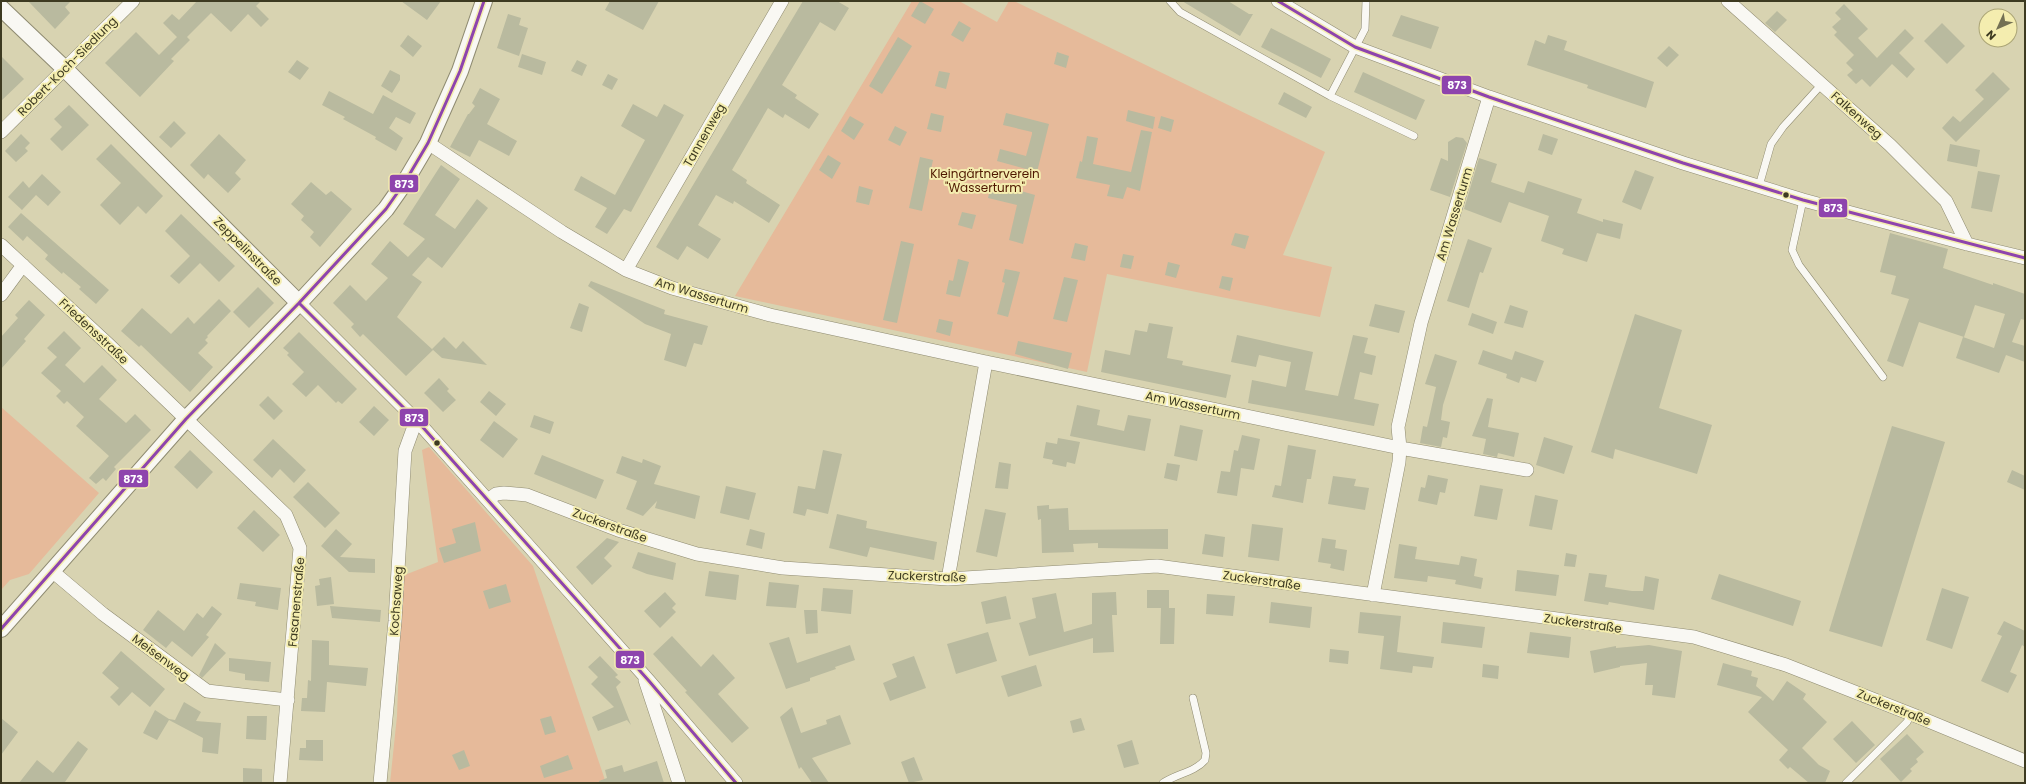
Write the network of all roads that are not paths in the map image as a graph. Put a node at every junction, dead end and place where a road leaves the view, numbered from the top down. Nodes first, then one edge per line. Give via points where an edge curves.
1 (133, 1) edge
2 (484, 1) edge
3 (782, 1) edge
4 (1170, 1) edge
5 (1278, 1) edge
6 (1366, 1) edge
7 (1728, 1) edge
8 (1, 8) edge
9 (1355, 47) junction
10 (64, 68) junction
11 (1822, 84) junction
12 (1330, 96) junction
13 (1489, 97) junction
14 (1, 132) edge
15 (1414, 136) dead end
16 (428, 143) junction
17 (1759, 186) junction
18 (1803, 200) junction
19 (1967, 244) junction
20 (1, 245) edge
21 (2025, 258) edge
22 (23, 265) junction
23 (626, 270) junction
24 (1, 295) edge
25 (299, 303) junction
26 (986, 362) junction
27 (1883, 377) dead end
28 (186, 418) junction
29 (419, 423) junction
30 (1400, 448) junction
31 (1526, 470) dead end
32 (488, 500) junction
33 (52, 571) junction
34 (948, 579) junction
35 (1373, 595) junction
36 (1, 629) edge
37 (643, 674) junction
38 (1193, 698) dead end
39 (288, 700) junction
40 (1911, 714) junction
41 (2025, 761) edge
42 (280, 783) edge
43 (380, 783) edge
44 (678, 783) edge
45 (736, 783) edge
46 (1163, 783) edge
47 (1846, 783) edge

1 - 10 street, Robert-Koch-Siedlung
2 - 16 street via 460,71
3 - 23 street, Tannenweg
4 - 12 lane via 1180,12
5 - 9 street
6 - 9 lane via 1364,29
7 - 11 street, Falkenweg
8 - 10 street, Zeppelinstraße
9 - 12 lane
9 - 13 street
10 - 14 street, Robert-Koch-Siedlung
10 - 25 street, Zeppelinstraße
11 - 17 lane via 1771,144
11 - 19 street, Falkenweg via 1890,145 1946,202
12 - 15 lane
13 - 17 street
13 - 30 street, Am Wasserturm via 1421,323 1398,427
16 - 23 street, Am Wasserturm via 562,232
16 - 25 street via 386,209
17 - 18 street
18 - 19 street
18 - 27 lane via 1792,250 1799,265
19 - 21 street
20 - 22 street, Friedensstraße
22 - 24 street
22 - 28 street, Friedensstraße
23 - 26 street, Am Wasserturm via 672,288 770,315
25 - 28 street
25 - 29 street, Zeppelinstraße
26 - 30 street, Am Wasserturm
26 - 34 street
28 - 33 street
28 - 39 street, Fasanenstraße via 286,515 300,548
29 - 32 street, Zeppelinstraße
29 - 43 street, Kochsaweg via 413,429 405,451 395,621
30 - 31 street, Am Wasserturm
30 - 35 street, Am Wasserturm
32 - 34 street, Zuckerstraße via 500,493 526,495 618,530 697,554 783,568
32 - 37 street, Zeppelinstraße
33 - 36 street
33 - 39 street, Meisenweg via 103,614 207,691
34 - 35 street, Zuckerstraße via 1157,566
35 - 40 street, Zuckerstraße via 1694,637 1786,665
37 - 44 street
37 - 45 street, Zeppelinstraße
38 - 46 lane via 1206,753 1205,760 1194,769 1173,776
39 - 42 street, Fasanenstraße
40 - 41 street, Zuckerstraße
40 - 47 lane via 1907,722

